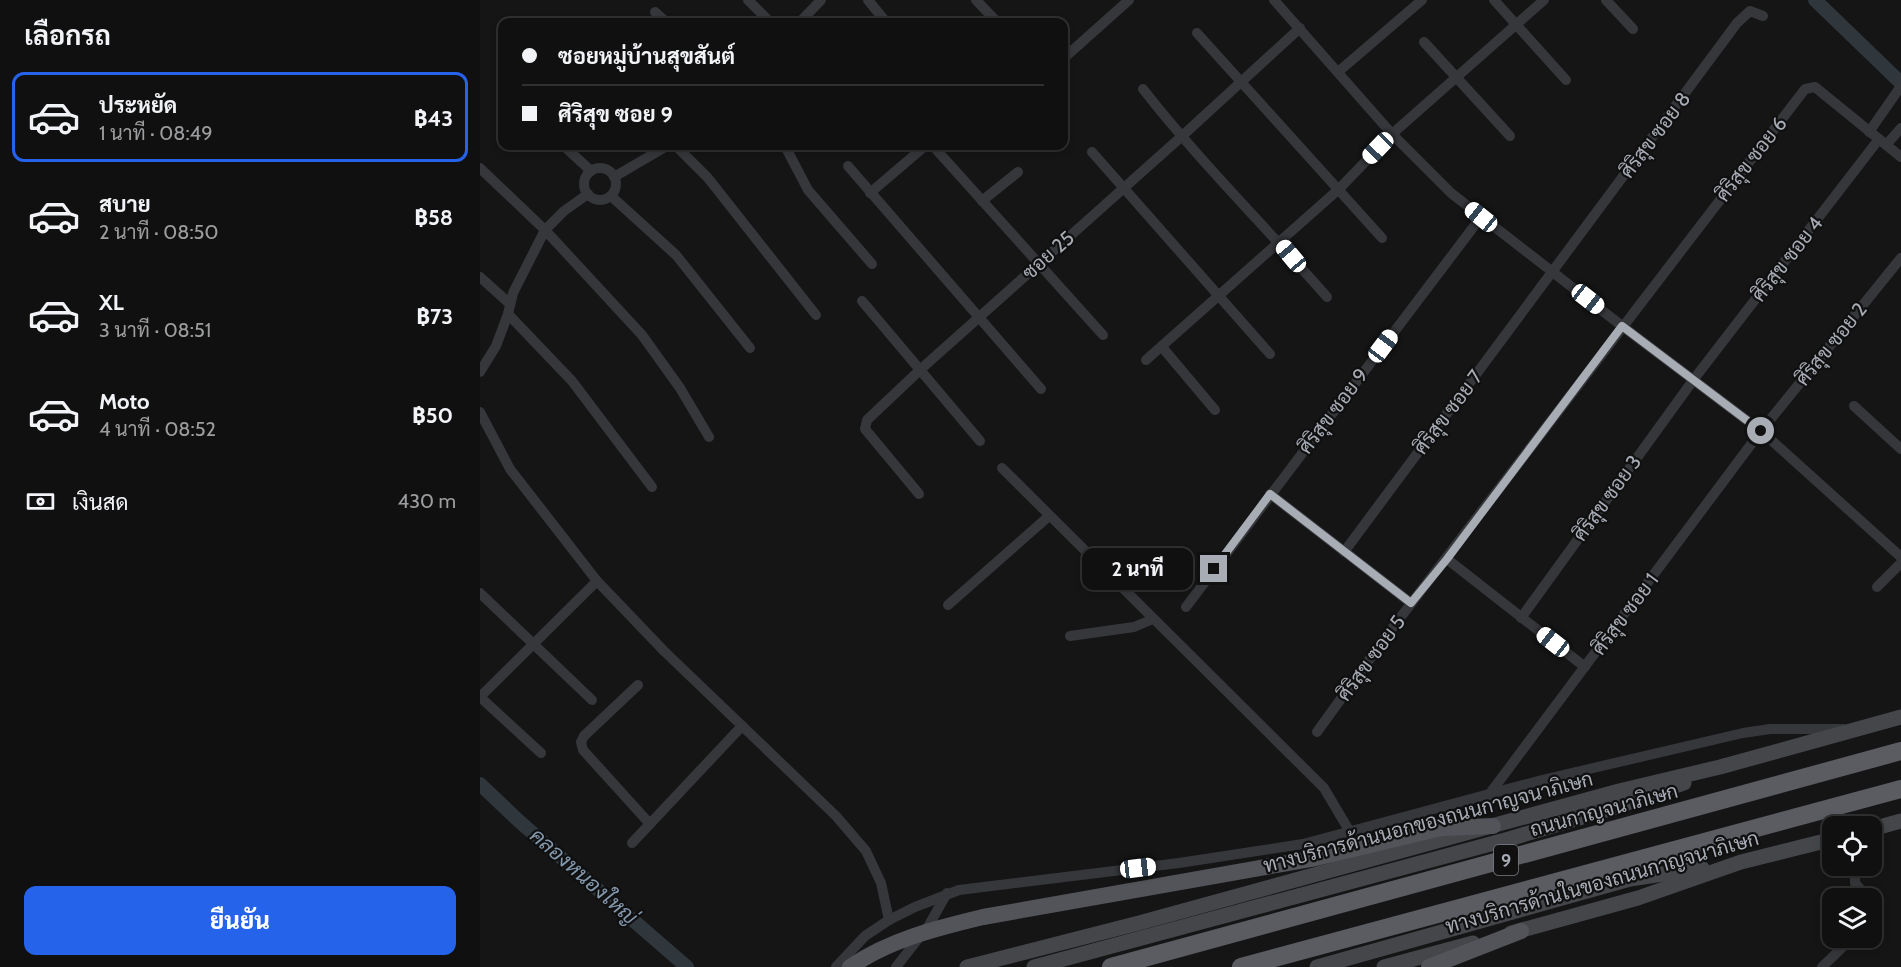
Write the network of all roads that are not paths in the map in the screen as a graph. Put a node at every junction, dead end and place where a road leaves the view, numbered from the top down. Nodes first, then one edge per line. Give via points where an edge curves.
1 (748, 0) edge
2 (821, 0) edge
3 (868, 0) edge
4 (976, 0) edge
5 (1274, 0) edge
6 (1422, 0) edge
7 (1494, 0) edge
8 (1544, 0) edge
9 (1606, 0) edge
10 (1122, 2) edge
11 (655, 12) dead end
12 (1763, 16) dead end
13 (662, 18) edge
14 (766, 18) edge
15 (804, 18) edge
16 (883, 18) edge
17 (993, 18) edge
18 (1517, 24) junction
19 (1300, 28) junction
20 (1633, 29) dead end
21 (1197, 33) dead end
22 (1424, 42) dead end
23 (1068, 54) edge
24 (1338, 72) junction
25 (1457, 77) junction
26 (1566, 80) dead end
27 (1241, 82) junction
28 (1901, 86) edge
29 (1143, 89) dead end
30 (1901, 128) edge
31 (1869, 132) junction
32 (1392, 134) junction
33 (1510, 136) dead end
34 (1181, 137) junction
35 (1883, 142) junction
36 (568, 150) edge
37 (660, 150) edge
38 (680, 150) edge
39 (787, 150) edge
40 (920, 150) edge
41 (937, 150) edge
42 (1092, 152) dead end
43 (1901, 157) edge
44 (848, 166) dead end
45 (480, 168) edge
46 (591, 171) junction
47 (1018, 172) dead end
48 (614, 177) junction
49 (1123, 188) junction
50 (1338, 189) junction
51 (870, 193) junction
52 (588, 194) junction
53 (611, 196) junction
54 (982, 201) junction
55 (1481, 217) junction
56 (545, 230) junction
57 (1382, 238) dead end
58 (1280, 242) junction
59 (1901, 258) edge
60 (872, 264) dead end
61 (1038, 264) junction
62 (1553, 271) junction
63 (480, 277) edge
64 (1219, 295) junction
65 (1327, 297) dead end
66 (862, 301) dead end
67 (509, 309) junction
68 (816, 315) dead end
69 (978, 318) junction
70 (1622, 326) junction
71 (1103, 335) dead end
72 (1162, 347) junction
73 (750, 348) dead end
74 (1270, 354) dead end
75 (1146, 360) dead end
76 (921, 369) junction
77 (480, 372) edge
78 (1694, 380) junction
79 (1041, 389) dead end
80 (1854, 406) dead end
81 (1215, 410) dead end
82 (480, 412) edge
83 (1761, 431) junction
84 (709, 437) dead end
85 (980, 441) dead end
86 (1901, 449) edge
87 (1002, 468) dead end
88 (652, 487) dead end
89 (919, 494) dead end
90 (1270, 494) junction
91 (1049, 516) junction
92 (1344, 552) junction
93 (1901, 557) edge
94 (1447, 559) junction
95 (1901, 563) edge
96 (597, 581) junction
97 (1877, 586) dead end
98 (480, 593) edge
99 (1411, 603) junction
100 (948, 605) dead end
101 (1186, 607) dead end
102 (1521, 618) junction
103 (1153, 619) junction
104 (1070, 636) dead end
105 (535, 645) junction
106 (1585, 668) junction
107 (638, 685) dead end
108 (480, 697) edge
109 (592, 700) dead end
110 (1901, 717) edge
111 (742, 726) junction
112 (1864, 728) junction
113 (1317, 732) dead end
114 (1901, 751) edge
115 (541, 753) dead end
116 (1720, 767) junction
117 (1901, 789) edge
118 (1488, 796) junction
119 (1901, 821) edge
120 (650, 824) junction
121 (1493, 826) junction
122 (1882, 826) edge
123 (1350, 832) junction
124 (1822, 842) edge
125 (632, 843) dead end
126 (1741, 862) junction
127 (947, 893) junction
128 (890, 920) junction
129 (1521, 931) junction
130 (1842, 948) edge
131 (836, 967) edge
132 (850, 967) edge
133 (896, 967) edge
134 (967, 967) edge
135 (1035, 967) edge
136 (1111, 967) edge
137 (1241, 967) edge
138 (1317, 967) edge
139 (1384, 967) edge
140 (1429, 967) edge
141 (1822, 967) edge

1 - 14 street
2 - 15 street
3 - 16 street
4 - 17 street
5 - 19 street
6 - 24 street
7 - 18 street
8 - 18 street
9 - 20 street
10 - 23 street
11 - 13 street
12 - 62 street, ศิริสุข ซอย 8 via 1750,11 1737,23
18 - 25 street
18 - 26 street
19 - 24 street
19 - 27 street, ซอย 25
21 - 27 street
22 - 25 street
24 - 32 street
25 - 32 street
25 - 33 street
27 - 34 street, ซอย 25
27 - 50 street
28 - 31 street
29 - 34 street
30 - 35 street, ศิริสุข ซอย 4
31 - 35 street, ศิริสุข ซอย 6
31 - 70 street, ศิริสุข ซอย 6 via 1815,87 1805,89
32 - 50 street
32 - 55 street
34 - 49 street, ซอย 25
34 - 58 street
35 - 43 street, ศิริสุข ซอย 6
35 - 78 street, ศิริสุข ซอย 4
36 - 46 street
37 - 48 street
38 - 68 street via 708,178
39 - 60 street via 808,190
40 - 51 street
41 - 54 street
42 - 49 street
44 - 51 street
45 - 56 street
46 - 48 street via 606,170
46 - 52 street via 585,184
47 - 54 street
48 - 53 street via 616,187
49 - 61 street, ซอย 25
49 - 64 street
50 - 57 street
50 - 58 street
51 - 69 street
52 - 53 street via 597,200
52 - 56 street
53 - 73 street via 676,255
54 - 61 street
55 - 62 street
55 - 90 street, ศิริสุข ซอย 9
56 - 67 street
56 - 84 street via 642,335
58 - 64 street
58 - 65 street
59 - 83 street, ศิริสุข ซอย 2
61 - 69 street, ซอย 25
61 - 71 street
62 - 70 street
62 - 92 street, ศิริสุข ซอย 7
63 - 67 street
64 - 72 street
64 - 74 street
66 - 76 street
67 - 77 street via 496,346
67 - 88 street via 572,381
69 - 76 street, ซอย 25
69 - 79 street
70 - 78 street
70 - 94 street, ศิริสุข ซอย 5
72 - 75 street
72 - 81 street
76 - 85 street
76 - 89 street, ซอย 25 via 864,426
78 - 83 street
78 - 102 street, ศิริสุข ซอย 3
80 - 86 street
82 - 96 street via 510,469
83 - 93 street
83 - 106 street, ศิริสุข ซอย 1
87 - 91 street
90 - 92 street
90 - 101 street, ศิริสุข ซอย 9
91 - 100 street
91 - 103 street
92 - 99 street
94 - 99 street, ศิริสุข ซอย 5
94 - 102 street
95 - 97 street
96 - 105 street
96 - 111 street
98 - 105 street
99 - 113 street, ศิริสุข ซอย 5
102 - 106 street
103 - 104 street via 1134,627
103 - 123 street via 1324,788
105 - 108 street
105 - 109 street
106 - 118 street, ศิริสุข ซอย 1
107 - 120 street via 581,742 583,750
108 - 115 street
110 - 112 main road, ทางบริการด้านนอกของถนนกาญจนาภิเษก
111 - 120 street
111 - 128 street via 836,816 866,851 881,883
112 - 116 main road, ทางบริการด้านนอกของถนนกาญจนาภิเษก
112 - 118 street via 1743,733
114 - 136 highway, ถนนกาญจนาภิเษก / 9
116 - 121 main road, ทางบริการด้านนอกของถนนกาญจนาภิเษก
116 - 135 main road via 1668,790 1509,839
117 - 137 highway, 9
118 - 123 street
119 - 122 main road
120 - 125 street
121 - 132 main road via 1441,828 1317,858 983,917 898,941
121 - 134 main road, ทางบริการด้านนอกของถนนกาญจนาภิเษก
123 - 127 street via 1303,844 1179,863
124 - 126 main road, ทางบริการด้านในของถนนกาญจนาภิเษก
126 - 129 main road, ทางบริการด้านในของถนนกาญจนาภิเษก
126 - 138 main road via 1630,879
127 - 128 street
127 - 133 street via 929,925
128 - 131 street via 865,936
129 - 139 main road, ทางบริการด้านในของถนนกาญจนาภิเษก
129 - 140 main road
130 - 141 street

